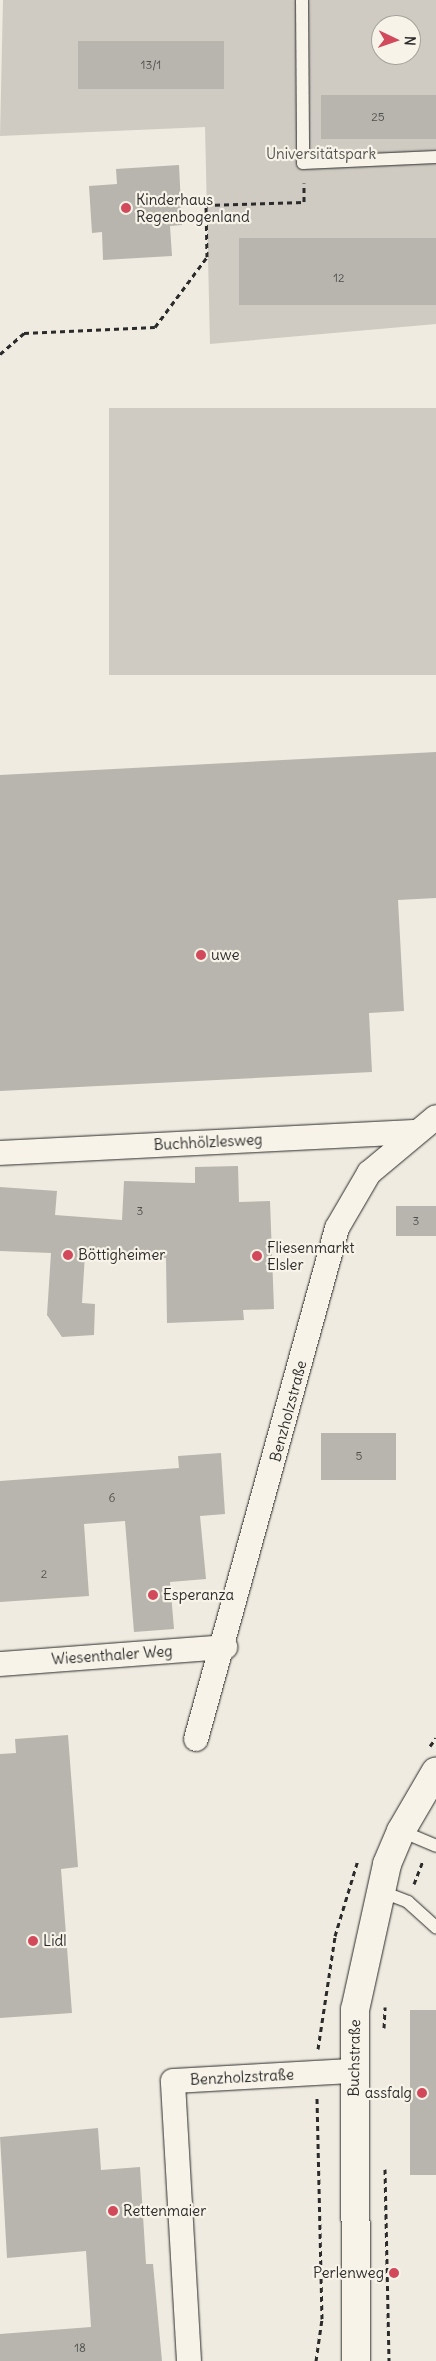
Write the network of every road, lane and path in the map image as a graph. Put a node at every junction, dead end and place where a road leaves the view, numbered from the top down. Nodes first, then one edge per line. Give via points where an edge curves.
1 (302, 0) edge
2 (436, 157) edge
3 (303, 163) junction
4 (0, 354) edge
5 (436, 1117) edge
6 (416, 1132) junction
7 (0, 1153) edge
8 (224, 1647) junction
9 (0, 1664) edge
10 (196, 1740) dead end
11 (436, 1771) edge
12 (401, 1831) junction
13 (433, 1845) edge
14 (380, 1891) junction
15 (408, 1902) junction
16 (436, 1928) edge
17 (386, 2000) dead end
18 (384, 2038) dead end
19 (352, 2071) junction
20 (384, 2161) dead end
21 (189, 2361) edge
22 (356, 2361) edge
23 (389, 2361) edge

1 - 3 lane
2 - 3 lane
3 - 4 path via 304,202 206,205 207,257 155,327 24,333
5 - 6 street, Benzholzstraße
6 - 7 street, Buchhölzlesweg
6 - 8 street, Benzholzstraße via 370,1173 337,1228
8 - 9 street, Wiesenthaler Weg
8 - 10 street, Benzholzstraße
11 - 12 street, Buchstraße
12 - 13 lane
12 - 14 street, Buchstraße
13 - 15 path
14 - 15 lane
14 - 19 street, Buchstraße via 355,2010
15 - 16 lane
17 - 18 path
19 - 21 street, Benzholzstraße via 173,2081
19 - 22 street, Buchstraße
20 - 23 path

